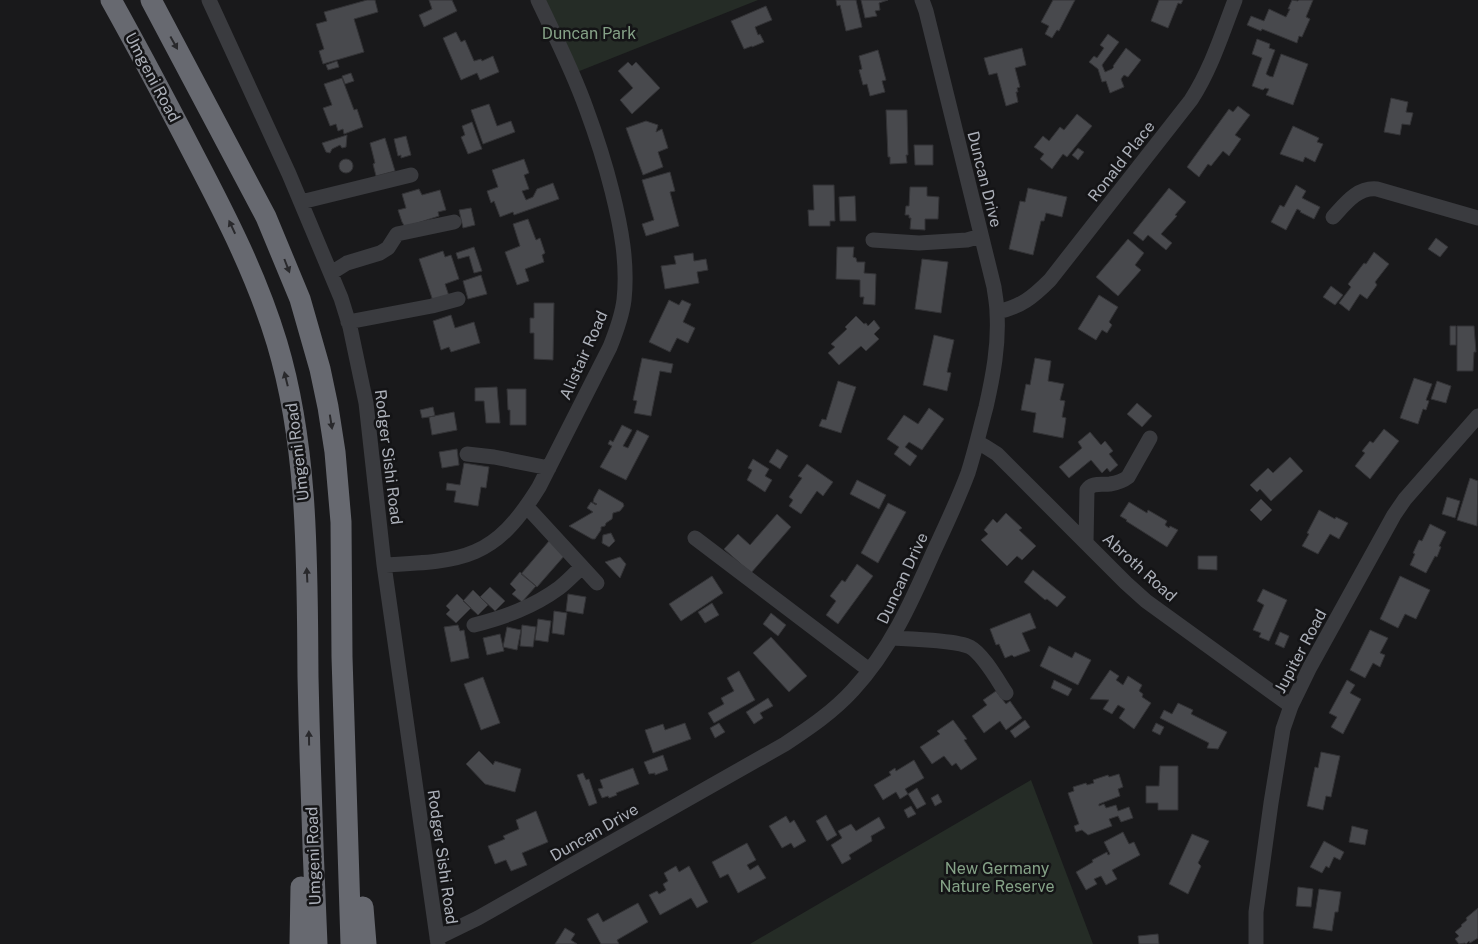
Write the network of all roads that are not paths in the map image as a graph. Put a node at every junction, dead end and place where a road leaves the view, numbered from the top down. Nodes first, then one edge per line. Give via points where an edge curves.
1 (111, 0) edge
2 (151, 0) edge
3 (209, 0) edge
4 (538, 0) edge
5 (922, 0) edge
6 (1235, 0) edge
7 (411, 174) dead end
8 (301, 202) junction
9 (1333, 217) dead end
10 (1478, 218) edge
11 (454, 222) dead end
12 (981, 236) junction
13 (873, 240) dead end
14 (331, 273) junction
15 (458, 298) dead end
16 (998, 312) junction
17 (348, 322) junction
18 (1478, 416) edge
19 (1150, 438) dead end
20 (977, 442) junction
21 (467, 454) dead end
22 (549, 468) junction
23 (527, 507) junction
24 (695, 538) dead end
25 (1086, 542) junction
26 (384, 566) junction
27 (582, 568) junction
28 (598, 583) dead end
29 (474, 625) dead end
30 (892, 638) junction
31 (342, 657) junction
32 (869, 670) junction
33 (1006, 694) dead end
34 (1291, 706) junction
35 (310, 778) junction
36 (438, 941) edge
37 (300, 944) edge
38 (317, 944) edge
39 (351, 944) edge
40 (366, 944) edge
41 (1256, 944) edge

35 -> 1 highway, Umgeni Road via 302,489 289,389 263,302 231,225
2 -> 31 highway via 266,217 300,299 313,342 328,407 339,490
3 - 8 street, Rodger Sishi Road
4 - 22 street, Alistair Road via 595,133 619,219 625,265 624,302 618,328
5 - 12 street, Duncan Drive
6 - 16 street, Ronald Place via 1210,66 1191,100 1050,280 1026,302
7 - 8 street
8 - 14 street, Rodger Sishi Road
9 - 10 street via 1352,198 1371,188
11 - 14 street via 397,234 388,248 380,253 347,263
12 - 13 street via 919,243
12 - 16 street, Duncan Drive
14 - 17 street, Rodger Sishi Road
15 - 17 street
16 - 20 street, Duncan Drive via 995,366
17 - 26 street, Rodger Sishi Road via 366,403
18 - 34 street, Jupiter Road via 1410,493 1394,516
19 - 25 street via 1128,477 1110,484 1089,486
20 - 25 street, Abroth Road via 997,454
20 - 30 street, Duncan Drive via 959,496
21 - 22 street
22 - 23 street, Alistair Road
23 - 26 street, Alistair Road via 498,538 475,552 447,561
23 - 27 street
24 - 32 street
25 - 34 street, Abroth Road via 1146,600
26 - 36 street, Rodger Sishi Road
27 - 28 street
27 - 29 street via 537,602 518,612
30 - 32 street, Duncan Drive
30 - 33 street via 958,643 971,647
31 - 39 highway
31 - 40 highway
32 - 36 street, Duncan Drive via 835,708 784,744
34 - 41 street, Jupiter Road via 1283,729 1272,794 1256,912
35 - 37 highway
35 - 38 highway, Umgeni Road

